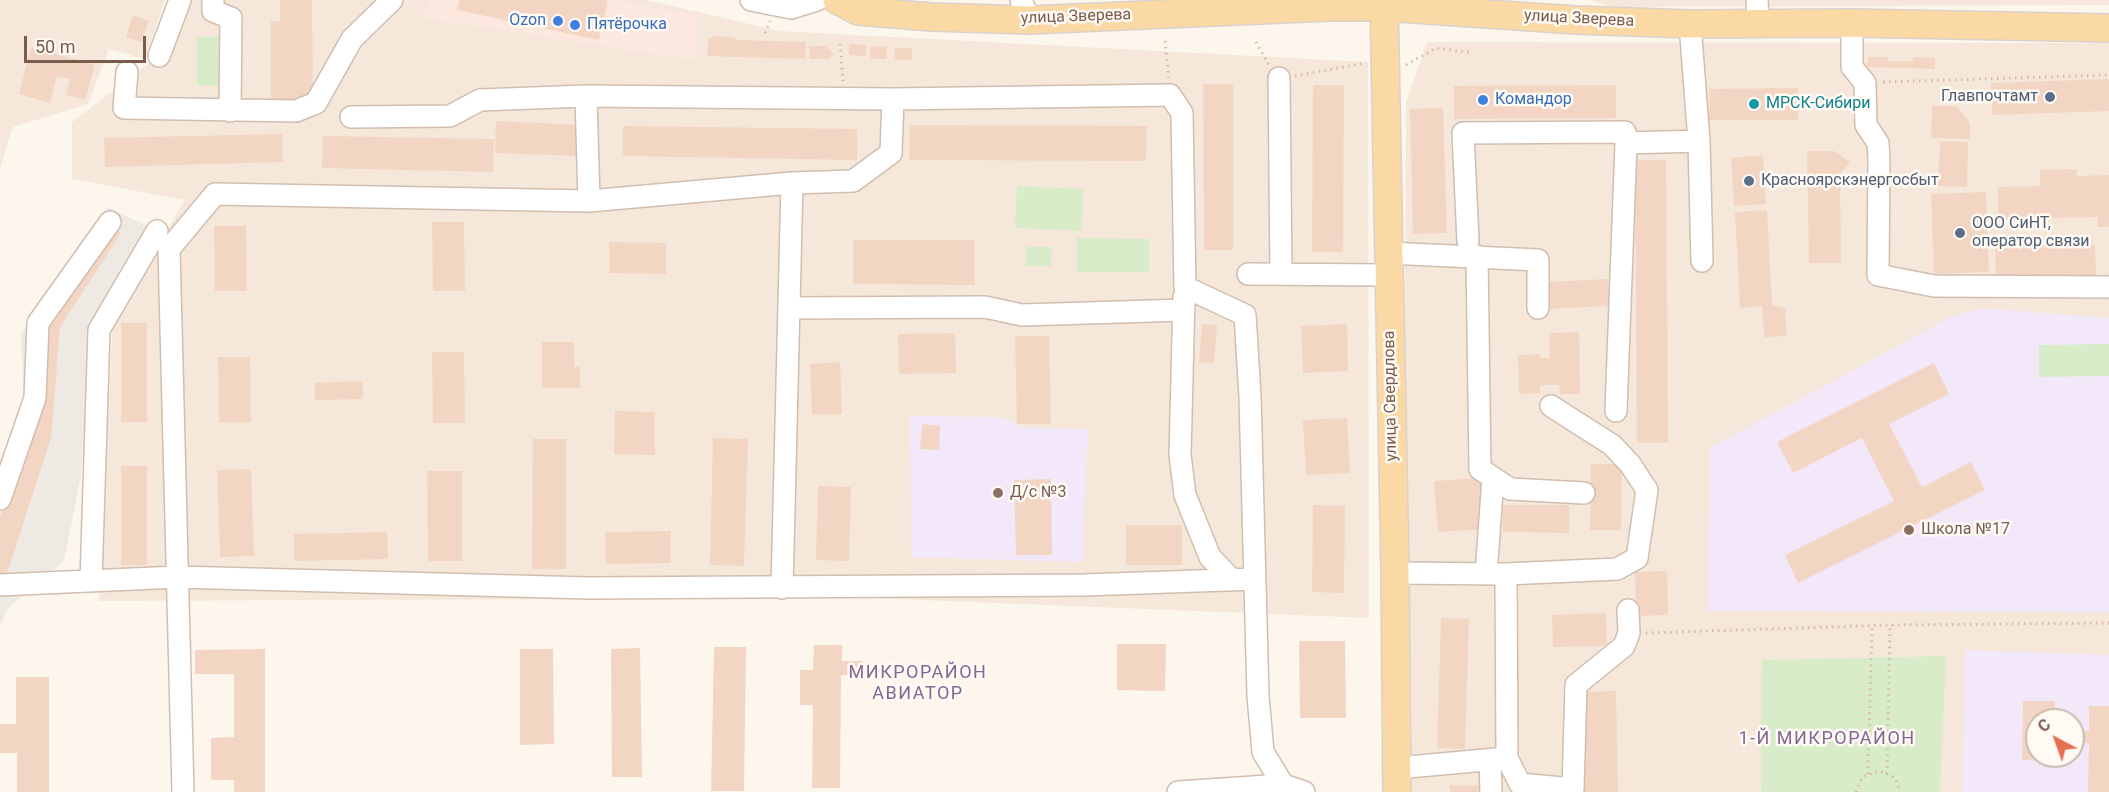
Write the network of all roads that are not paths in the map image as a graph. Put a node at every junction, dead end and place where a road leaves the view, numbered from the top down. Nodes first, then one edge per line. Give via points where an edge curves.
1 (180, 0) edge
2 (213, 0) edge
3 (392, 0) edge
4 (751, 0) edge
5 (817, 0) edge
6 (837, 0) edge
7 (1384, 3) edge
8 (893, 7) edge
9 (1025, 10) edge
10 (1758, 12) edge
11 (1852, 23) junction
12 (1690, 24) junction
13 (2109, 28) edge
14 (159, 56) dead end
15 (127, 72) dead end
16 (1279, 78) road end
17 (586, 96) junction
18 (893, 99) junction
19 (230, 111) junction
20 (351, 117) dead end
21 (1699, 141) junction
22 (1626, 143) junction
23 (792, 183) junction
24 (589, 201) junction
25 (110, 222) dead end
26 (157, 231) dead end
27 (1473, 248) junction
28 (1702, 261) dead end
29 (1388, 264) junction
30 (1281, 273) junction
31 (1248, 274) dead end
32 (1185, 287) junction
33 (2109, 287) edge
34 (789, 308) junction
35 (1538, 308) dead end
36 (1184, 310) junction
37 (1551, 406) dead end
38 (1616, 411) dead end
39 (1493, 478) junction
40 (1584, 493) dead end
41 (0, 499) edge
42 (1395, 573) junction
43 (1496, 574) junction
44 (177, 577) junction
45 (1254, 579) junction
46 (1232, 580) junction
47 (91, 581) junction
48 (0, 585) edge
49 (782, 588) junction
50 (1628, 610) dead end
51 (1498, 759) junction
52 (1397, 780) edge
53 (1283, 784) junction
54 (1573, 790) edge
55 (183, 792) edge
56 (1178, 792) edge
57 (1304, 792) edge
58 (1491, 792) edge

1 - 14 street
2 - 19 street via 213,11 231,18
3 - 19 street via 352,39 316,104 296,111
4 - 5 street via 791,8
6 - 8 main road, улица Зверева via 858,11
7 - 9 main road, улица Зверева
7 - 12 main road, улица Зверева via 1576,20
7 - 29 main road, улица Свердлова
8 - 9 main road, улица Зверева via 931,17
10 - 11 main road, улица Зверева
10 - 12 main road, улица Зверева
11 - 13 main road, улица Зверева
11 - 33 street via 1852,68 1865,82 1866,125 1878,143 1878,275 1934,286
12 - 21 street
15 - 19 street via 124,108
16 - 30 street
17 - 18 street
17 - 20 street via 480,100 450,116
17 - 24 street
18 - 23 street via 891,153 853,181
18 - 32 street via 1170,95 1182,113
21 - 22 street
21 - 28 street
22 - 27 street via 1625,132 1463,133
22 - 38 street
23 - 24 street
23 - 34 street
24 - 44 street via 215,194 169,249
25 - 41 street via 38,323 36,398
26 - 47 street via 99,330
27 - 29 street
27 - 35 street via 1538,260
27 - 39 street via 1479,469
29 - 30 street
29 - 42 main road, улица Свердлова
30 - 31 street
32 - 36 street
32 - 45 street via 1245,315
34 - 36 street via 985,307 1022,315
34 - 49 street
36 - 46 street via 1180,455 1185,495 1210,557
37 - 43 street via 1612,445 1647,490 1637,558 1617,569
39 - 40 street via 1510,489
39 - 43 street
42 - 43 street
42 - 52 main road, улица Свердлова
43 - 51 street
44 - 47 street
44 - 49 street via 588,588
44 - 55 street
45 - 46 street
45 - 53 street via 1263,752
46 - 49 street
47 - 48 street
50 - 54 street via 1629,633 1624,646 1576,685
51 - 52 street
51 - 54 street via 1520,784
51 - 58 street
53 - 56 street
53 - 57 street

